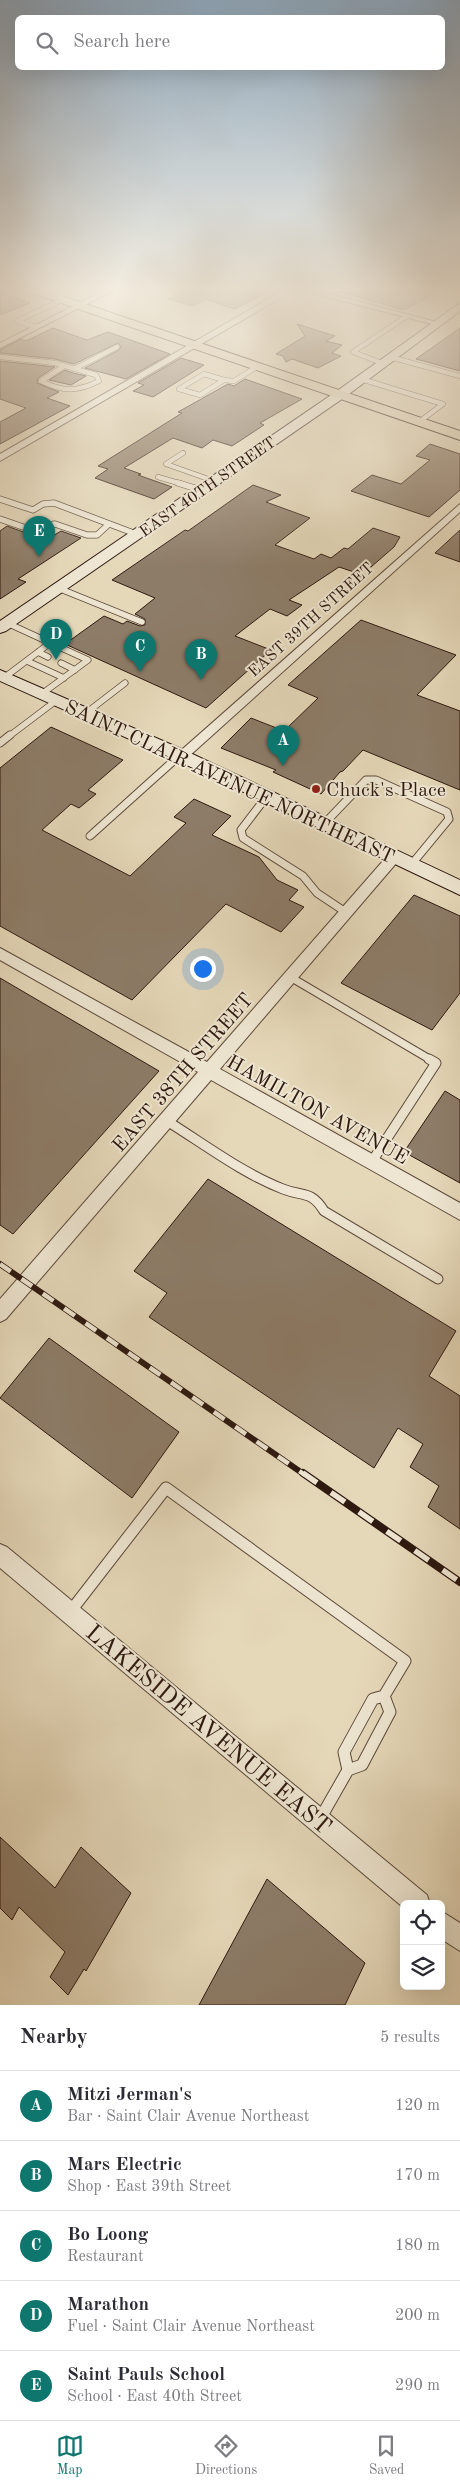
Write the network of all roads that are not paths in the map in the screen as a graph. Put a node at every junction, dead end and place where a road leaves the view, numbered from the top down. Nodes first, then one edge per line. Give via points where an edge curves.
1 (41, 381) edge
2 (99, 381) edge
3 (132, 381) edge
4 (193, 381) edge
5 (223, 381) edge
6 (301, 381) edge
7 (359, 381) edge
8 (366, 381) edge
9 (341, 394) junction
10 (419, 422) junction
11 (460, 436) edge
12 (183, 453) dead end
13 (0, 458) edge
14 (158, 477) dead end
15 (214, 481) junction
16 (201, 490) junction
17 (0, 499) edge
18 (460, 507) edge
19 (0, 519) edge
20 (110, 524) junction
21 (136, 534) junction
22 (58, 588) junction
23 (142, 622) dead end
24 (4, 626) edge
25 (50, 643) junction
26 (38, 652) junction
27 (48, 657) dead end
28 (27, 661) junction
29 (61, 663) dead end
30 (75, 670) junction
31 (2, 676) edge
32 (64, 678) junction
33 (125, 683) dead end
34 (50, 697) junction
35 (86, 713) junction
36 (0, 743) edge
37 (181, 756) junction
38 (266, 796) junction
39 (324, 824) junction
40 (90, 836) dead end
41 (402, 861) junction
42 (460, 888) edge
43 (346, 913) junction
44 (0, 954) edge
45 (292, 978) junction
46 (210, 1073) junction
47 (167, 1121) junction
48 (371, 1163) junction
49 (460, 1212) edge
50 (438, 1279) dead end
51 (0, 1313) edge
52 (1, 1558) edge
53 (70, 1612) junction
54 (384, 1696) junction
55 (348, 1770) junction
56 (319, 1821) junction
57 (413, 1900) edge
58 (445, 1926) edge
59 (460, 1939) edge

1 - 2 lane via 70,392 82,390
3 - 13 street
4 - 5 lane via 179,389 200,396
6 - 9 main road
7 - 9 street, EAST 40TH STREET
8 - 10 lane via 444,404
9 - 10 main road
9 - 15 street, EAST 40TH STREET
10 - 11 main road
12 - 15 lane via 166,464
14 - 16 lane
15 - 16 street, EAST 40TH STREET
16 - 21 street, EAST 40TH STREET
17 - 20 lane via 33,510 43,504 54,503
18 - 37 street, EAST 39TH STREET
19 - 20 lane via 29,530 55,524 87,535 97,535
20 - 21 lane
21 - 22 street, EAST 40TH STREET
22 - 23 lane
22 - 24 street, EAST 40TH STREET
24 - 25 lane
25 - 26 lane
25 - 30 lane via 88,660
26 - 27 lane
26 - 28 lane
28 - 31 lane
28 - 32 lane
29 - 30 lane
30 - 32 lane
31 - 34 street, SAINT CLAIR AVENUE NORTHEAST
32 - 34 lane
33 - 35 lane
34 - 35 street, SAINT CLAIR AVENUE NORTHEAST
34 - 36 lane
35 - 37 street, SAINT CLAIR AVENUE NORTHEAST
37 - 38 street, SAINT CLAIR AVENUE NORTHEAST
37 - 40 lane
38 - 39 street, SAINT CLAIR AVENUE NORTHEAST
38 - 43 lane via 241,830 243,838 304,876 317,893
39 - 41 street, SAINT CLAIR AVENUE NORTHEAST
39 - 41 lane via 366,780 376,780 447,812 449,819
41 - 42 street, SAINT CLAIR AVENUE NORTHEAST
41 - 43 street, EAST 38TH STREET
43 - 45 street, EAST 38TH STREET
44 - 46 street, HAMILTON AVENUE
45 - 46 street, EAST 38TH STREET
45 - 48 lane via 436,1062
46 - 47 street, EAST 38TH STREET
46 - 48 street, HAMILTON AVENUE
47 - 50 lane via 282,1189 312,1194 324,1211
47 - 51 street, EAST 38TH STREET
48 - 49 street, HAMILTON AVENUE
52 - 53 street, LAKESIDE AVENUE EAST
53 - 54 lane via 166,1488 405,1661
53 - 56 street, LAKESIDE AVENUE EAST
54 - 55 lane via 373,1699 344,1752
54 - 55 lane via 390,1712 362,1766
55 - 56 lane
56 - 57 street, LAKESIDE AVENUE EAST
58 - 59 street

